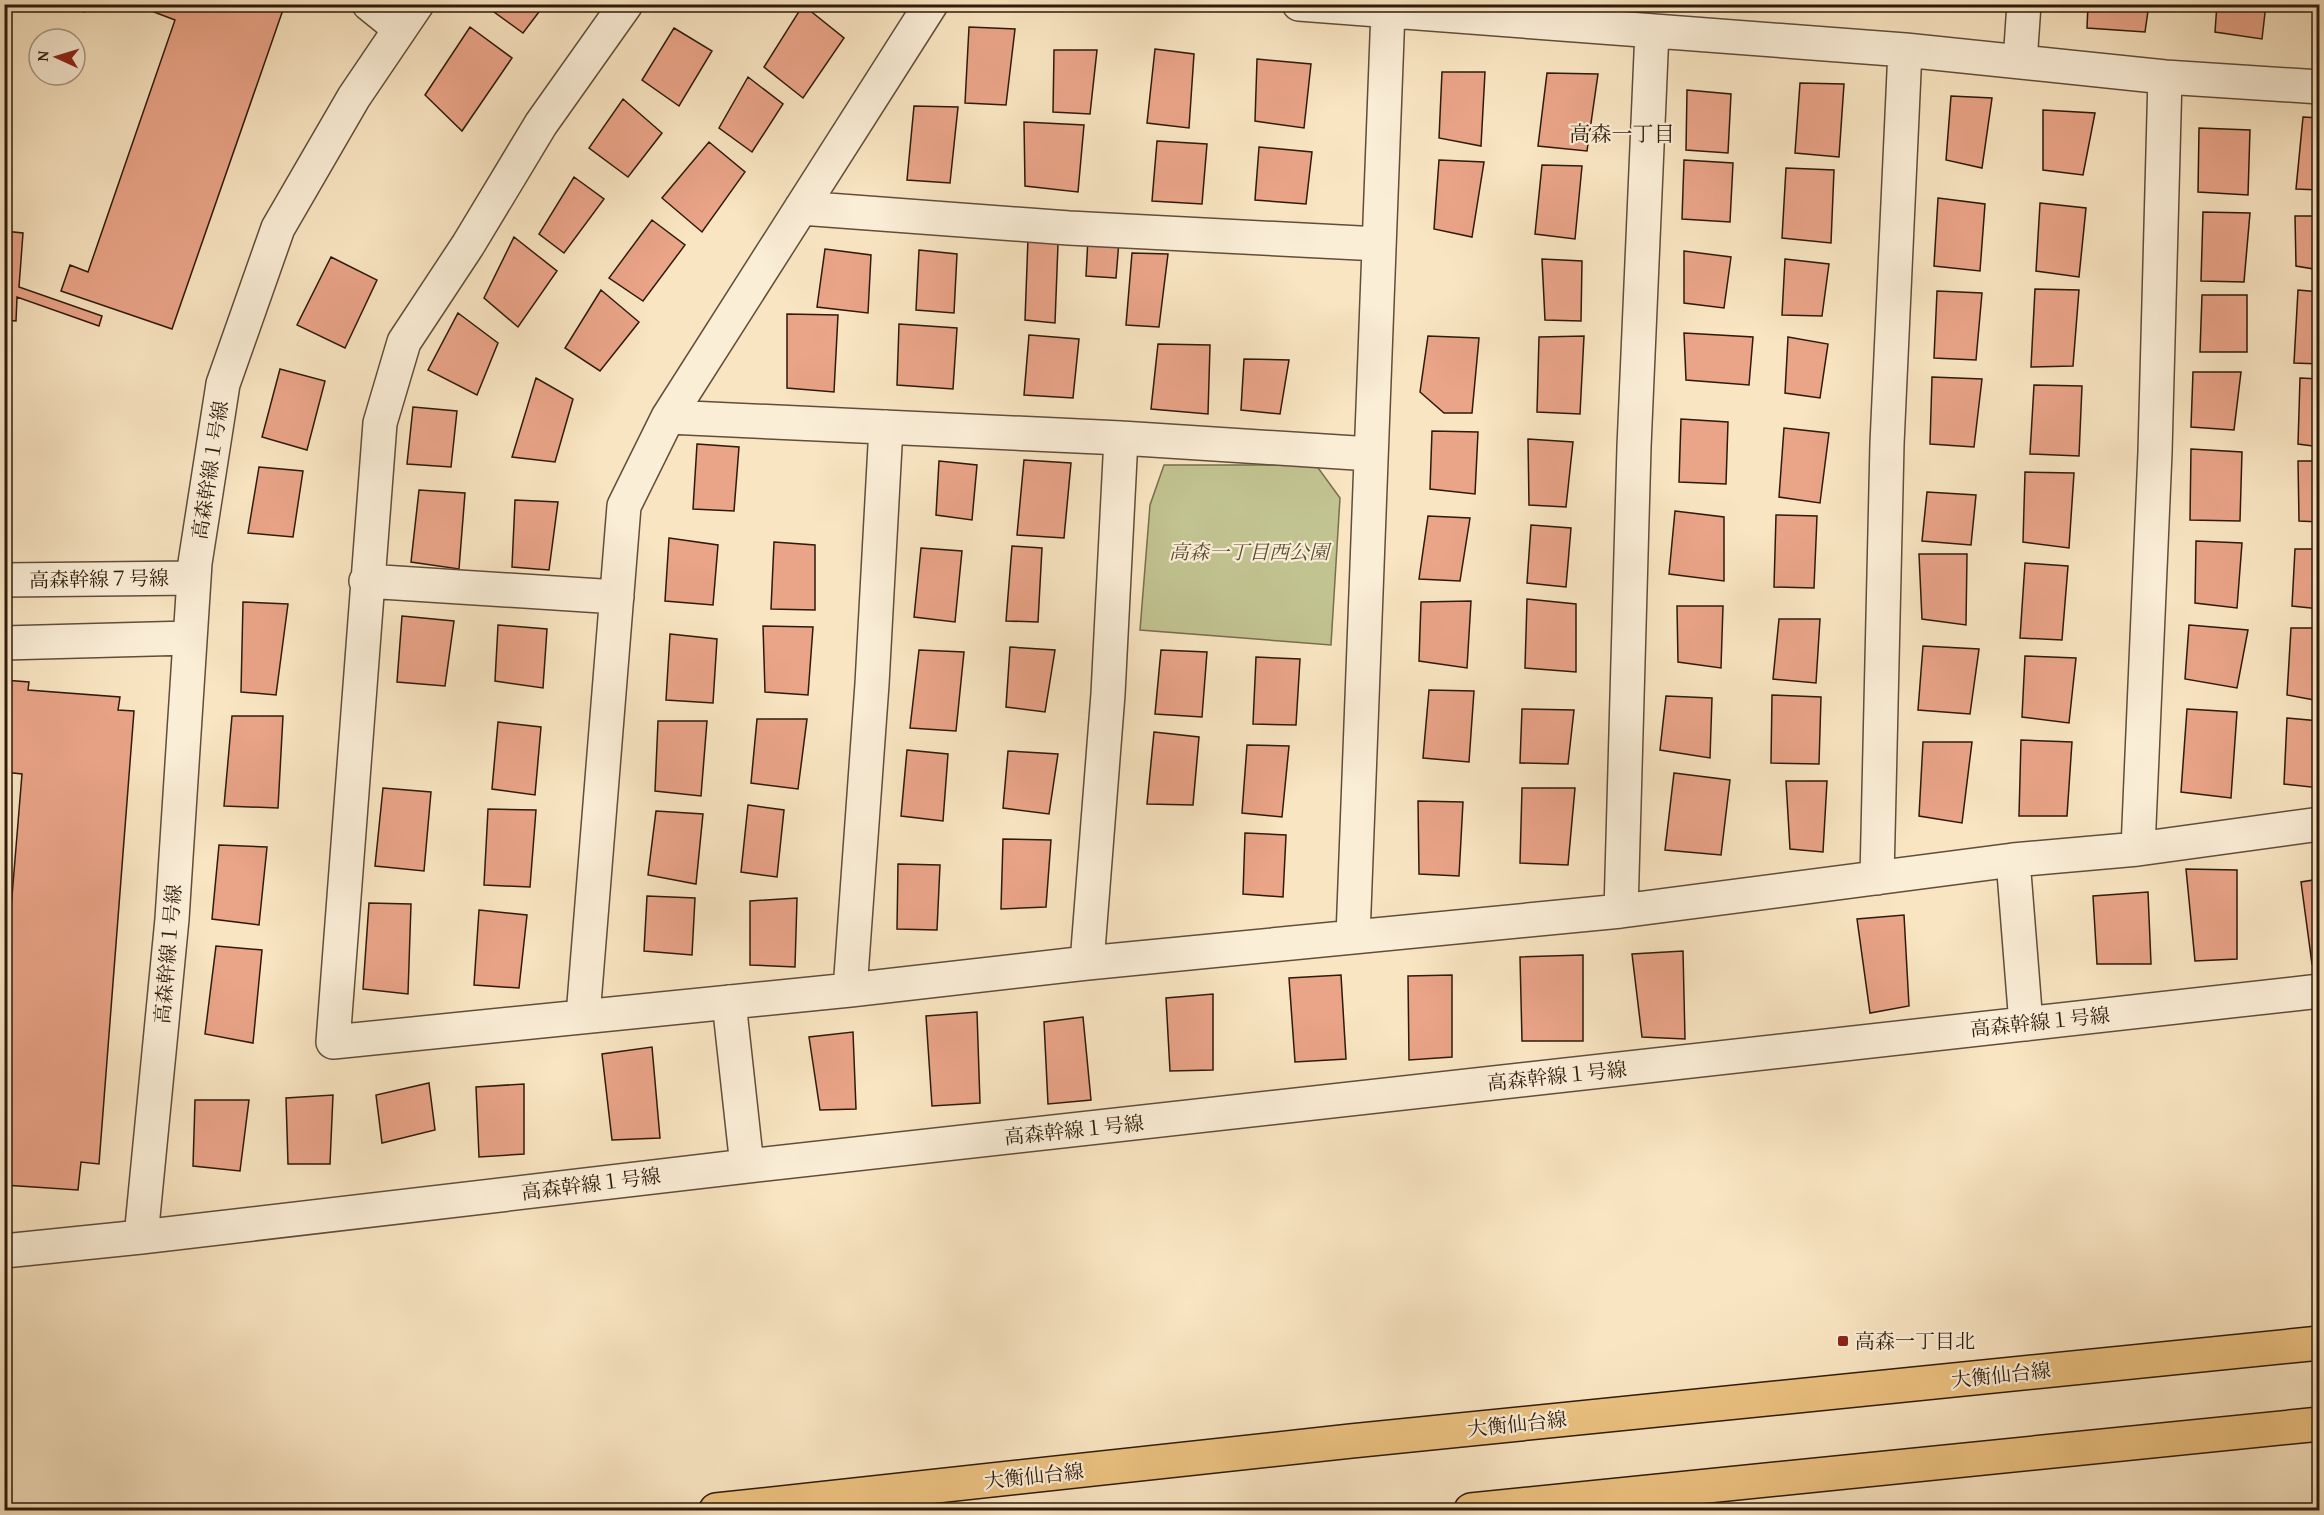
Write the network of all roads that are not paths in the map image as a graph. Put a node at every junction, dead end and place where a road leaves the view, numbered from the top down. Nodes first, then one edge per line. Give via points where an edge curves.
1 (369, 4) edge
2 (626, 4) edge
3 (931, 4) edge
4 (1299, 4) edge
5 (2024, 4) edge
6 (1388, 10) junction
7 (409, 17) edge
8 (1652, 31) junction
9 (1905, 50) junction
10 (2020, 62) junction
11 (2165, 76) junction
12 (2319, 87) edge
13 (801, 208) junction
14 (1379, 244) junction
15 (668, 417) junction
16 (886, 427) junction
17 (1121, 438) junction
18 (1371, 454) junction
19 (194, 578) junction
20 (4, 580) edge
21 (366, 581) junction
22 (617, 597) junction
23 (189, 638) junction
24 (4, 643) edge
25 (2319, 824) edge
26 (2138, 849) junction
27 (2013, 860) junction
28 (1878, 878) junction
29 (1621, 911) junction
30 (1353, 937) junction
31 (1087, 963) junction
32 (850, 990) junction
33 (2319, 992) edge
34 (729, 1002) junction
35 (584, 1016) junction
36 (2026, 1024) junction
37 (747, 1166) junction
38 (141, 1238) junction
39 (4, 1251) edge
40 (2319, 1343) edge
41 (2319, 1424) edge
42 (716, 1510) edge
43 (1471, 1510) edge

1 - 7 street
2 - 21 street via 542,124 404,342 380,423
3 - 13 street
4 - 6 street
5 - 10 street
6 - 8 street
6 - 14 street
7 - 19 street, 高森幹線１号線 via 354,97 279,228 223,384
8 - 9 street
8 - 29 street
9 - 10 street
9 - 28 street via 1887,444
10 - 11 street
11 - 12 street
11 - 26 street via 2155,452
13 - 14 street via 1069,228
13 - 15 street
14 - 18 street
15 - 16 street
15 - 22 street via 624,506
16 - 17 street
16 - 32 street
17 - 18 street
17 - 31 street via 1108,694
18 - 30 street
19 - 20 street, 高森幹線７号線
19 - 23 street, 高森幹線１号線
21 - 22 street
21 - 35 street via 333,1042
22 - 35 street
23 - 24 street
23 - 38 street, 高森幹線１号線 via 172,919
25 - 26 street
26 - 27 street
27 - 28 street
27 - 36 street
28 - 29 street
29 - 30 street
30 - 31 street
31 - 32 street
32 - 34 street
33 - 36 street, 高森幹線１号線
34 - 35 street
34 - 37 street
36 - 37 street, 高森幹線１号線
37 - 38 street, 高森幹線１号線
38 - 39 street
40 - 42 main road, 大衡仙台線
41 - 43 main road

